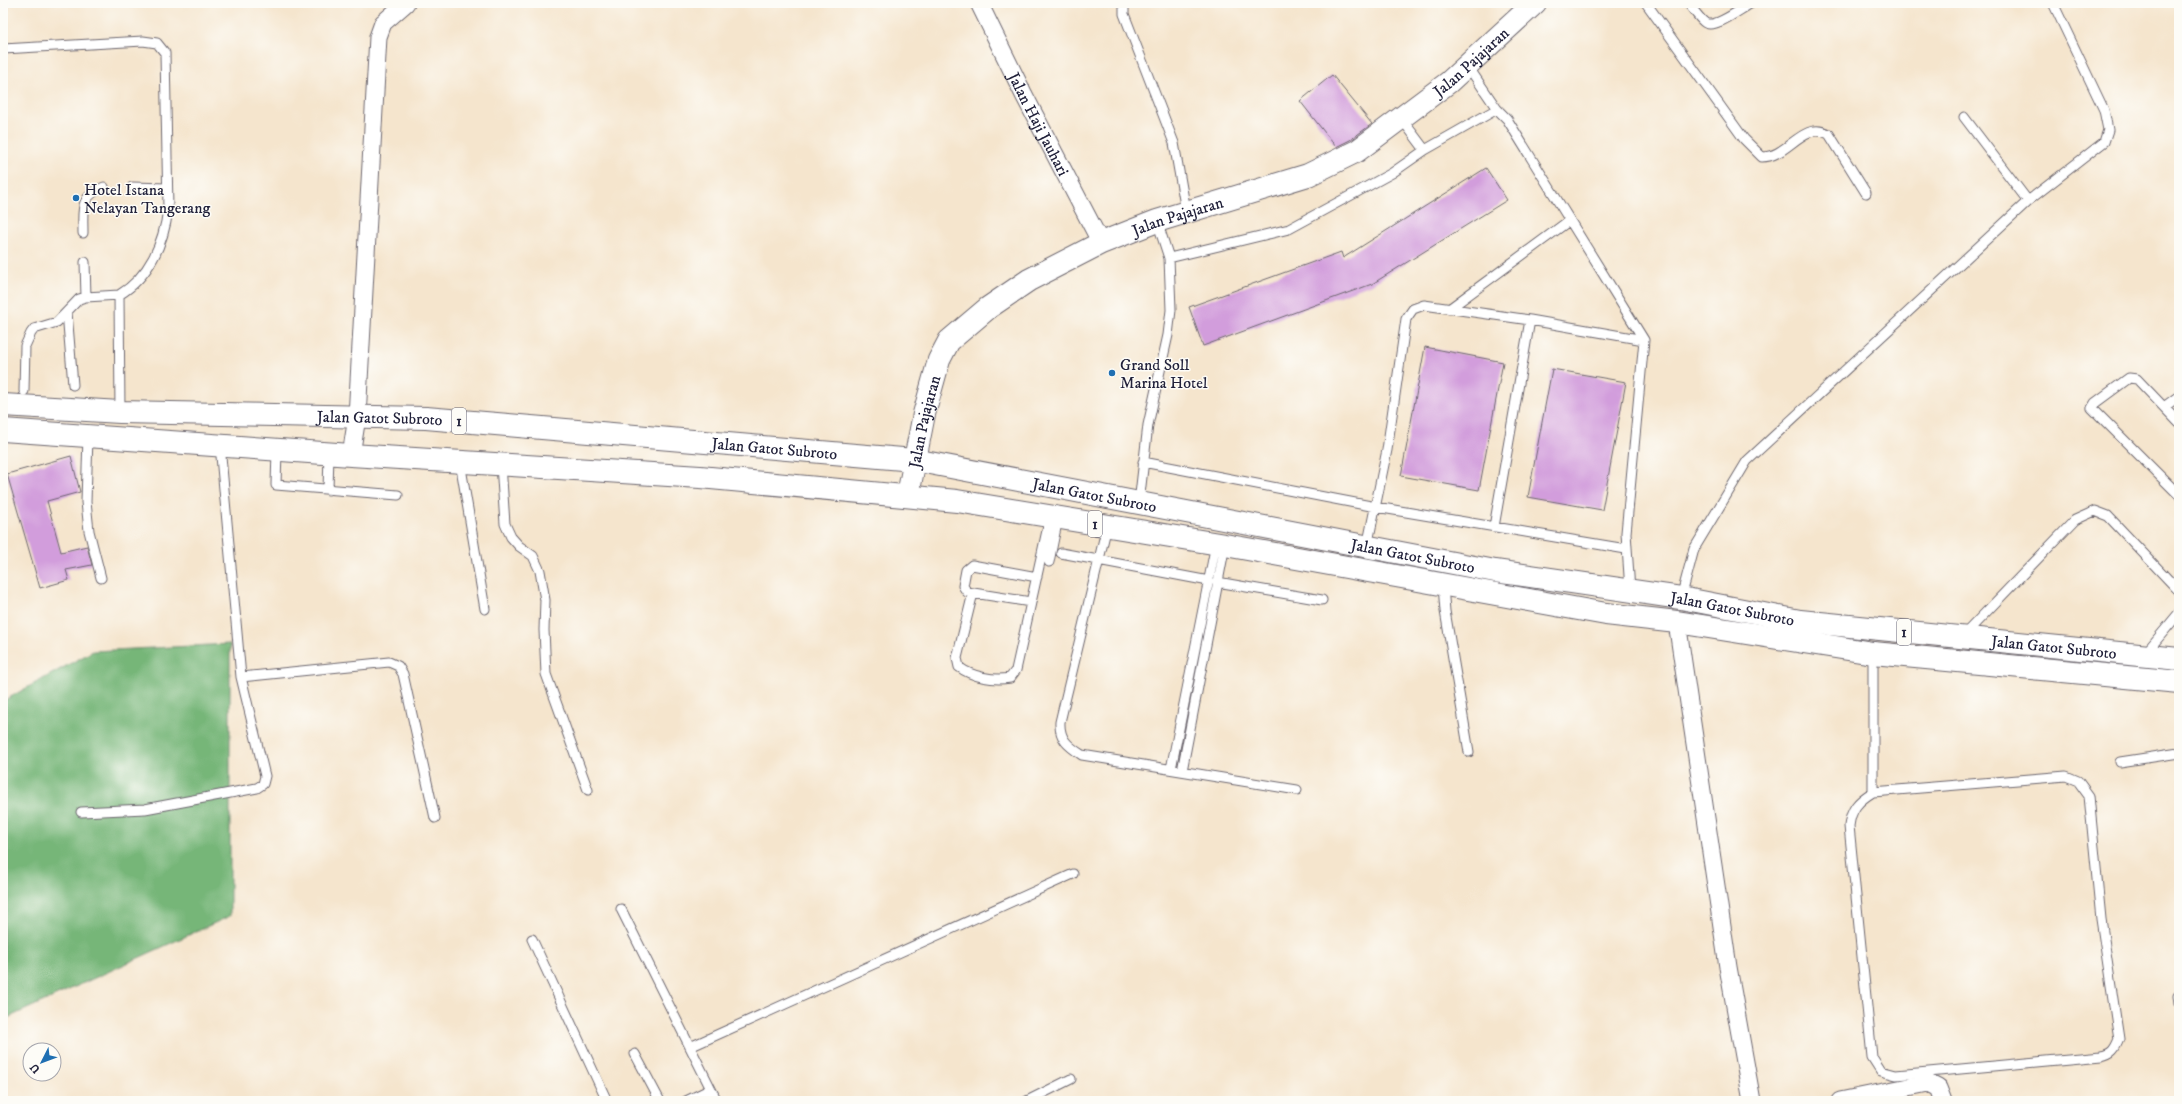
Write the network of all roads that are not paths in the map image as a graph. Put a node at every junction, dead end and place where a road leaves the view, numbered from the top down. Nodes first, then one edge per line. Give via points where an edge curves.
1 (406, 3) edge
2 (979, 3) edge
3 (1124, 3) edge
4 (1535, 3) edge
5 (1646, 3) edge
6 (1688, 3) edge
7 (2053, 3) edge
8 (1747, 4) edge
9 (3, 49) edge
10 (1468, 65) junction
11 (1497, 110) junction
12 (1964, 117) dead end
13 (1401, 118) junction
14 (1425, 150) junction
15 (104, 186) dead end
16 (132, 187) dead end
17 (167, 188) junction
18 (1866, 193) dead end
19 (2028, 201) junction
20 (1186, 211) junction
21 (1570, 220) junction
22 (1157, 221) junction
23 (83, 233) dead end
24 (1101, 244) junction
25 (1169, 258) junction
26 (85, 262) dead end
27 (119, 295) junction
28 (86, 297) junction
29 (1449, 309) junction
30 (67, 312) junction
31 (1530, 320) junction
32 (1644, 340) junction
33 (73, 385) dead end
34 (24, 391) dead end
35 (2179, 396) edge
36 (3, 405) edge
37 (2164, 407) junction
38 (120, 412) junction
39 (357, 417) junction
40 (2179, 422) edge
41 (3, 430) edge
42 (88, 436) junction
43 (220, 445) junction
44 (277, 450) junction
45 (329, 453) junction
46 (351, 455) junction
47 (914, 460) junction
48 (460, 462) junction
49 (1143, 462) junction
50 (500, 464) junction
51 (328, 490) junction
52 (398, 495) dead end
53 (908, 495) junction
54 (2179, 495) edge
55 (1139, 503) junction
56 (1376, 507) junction
57 (1054, 518) junction
58 (1107, 526) junction
59 (1494, 527) junction
60 (1221, 545) junction
61 (1367, 546) junction
62 (1626, 549) junction
63 (1061, 553) dead end
64 (1099, 560) junction
65 (1048, 562) dead end
66 (1037, 577) junction
67 (101, 578) dead end
68 (1213, 581) junction
69 (1443, 586) junction
70 (2179, 591) edge
71 (1630, 592) junction
72 (973, 593) junction
73 (1681, 598) junction
74 (1322, 600) dead end
75 (1032, 602) junction
76 (485, 609) dead end
77 (2179, 613) edge
78 (1677, 622) junction
79 (1962, 637) junction
80 (1873, 653) junction
81 (2142, 656) junction
82 (1959, 660) junction
83 (2179, 660) edge
84 (241, 678) junction
85 (2140, 679) junction
86 (2179, 682) edge
87 (1469, 752) dead end
88 (2179, 753) edge
89 (2120, 762) dead end
90 (1171, 769) junction
91 (1182, 771) junction
92 (588, 790) dead end
93 (1297, 790) dead end
94 (1873, 792) junction
95 (81, 812) dead end
96 (435, 818) dead end
97 (1074, 874) dead end
98 (621, 909) dead end
99 (532, 939) dead end
100 (690, 1047) junction
101 (636, 1054) dead end
102 (1070, 1079) dead end
103 (711, 1089) junction
104 (607, 1101) edge
105 (660, 1101) edge
106 (686, 1101) edge
107 (717, 1101) edge
108 (1027, 1101) edge
109 (1752, 1101) edge
110 (1840, 1101) edge
111 (1943, 1101) edge

1 - 39 street via 383,23 378,37
2 - 24 street, Jalan Haji Jauhari
3 - 20 lane via 1124,14 1174,143
4 - 10 main road, Jalan Pajajaran
5 - 18 lane via 1744,140 1757,153 1762,157 1769,157 1809,131 1820,129 1829,134
6 - 8 lane via 1709,25 1717,24
7 - 19 lane via 2104,110 2108,130 2104,142
9 - 17 lane via 142,41 157,43 165,53
10 - 11 lane
10 - 13 main road, Jalan Pajajaran
11 - 14 lane
11 - 21 lane via 1508,119
12 - 19 lane
13 - 14 lane
13 - 20 main road, Jalan Pajajaran via 1357,151 1308,175
14 - 25 lane via 1392,173 1289,229
15 - 23 lane via 88,194 84,202
16 - 17 lane
17 - 27 lane via 165,232 158,252 137,280
19 - 73 lane via 1747,461 1694,549
20 - 22 main road, Jalan Pajajaran
21 - 29 lane
21 - 32 lane
22 - 24 main road, Jalan Pajajaran
22 - 25 lane
24 - 47 main road, Jalan Pajajaran via 1029,280 988,308 949,342 934,374
25 - 49 lane via 1171,310 1168,335 1153,398
26 - 28 lane
27 - 28 lane
27 - 38 lane
28 - 30 lane via 79,299
29 - 31 lane
29 - 56 lane via 1424,306 1413,309 1406,319
30 - 33 lane
30 - 34 lane via 57,322 34,329 28,337 25,346
31 - 32 lane
31 - 59 lane
32 - 62 lane
35 - 37 lane
36 - 38 main road, Jalan Gatot Subroto / 1
37 - 40 lane
37 - 54 lane via 2133,377 2095,403 2092,408
38 - 39 main road, Jalan Gatot Subroto / 1
39 - 46 street
39 - 47 main road, Jalan Gatot Subroto / 1 via 426,418
41 - 42 main road, Jalan Gatot Subroto / 1
42 - 43 main road, Jalan Gatot Subroto / 1
42 - 67 lane via 86,502 89,531
43 - 44 main road, Jalan Gatot Subroto / 1
43 - 84 lane
44 - 45 main road, Jalan Gatot Subroto / 1
44 - 51 lane via 276,485
45 - 46 main road, Jalan Gatot Subroto / 1
45 - 51 lane
46 - 48 main road, Jalan Gatot Subroto / 1
47 - 53 main road, Jalan Pajajaran
47 - 55 main road, Jalan Gatot Subroto / 1
48 - 50 main road, Jalan Gatot Subroto / 1
48 - 76 lane
49 - 55 lane
49 - 56 lane
50 - 53 main road, Jalan Gatot Subroto / 1 via 700,477
50 - 92 lane via 505,524 515,542 533,556 540,571 545,600 546,674
51 - 52 lane
53 - 57 main road, Jalan Gatot Subroto / 1
55 - 61 main road, Jalan Gatot Subroto / 1
56 - 59 lane
56 - 61 lane
57 - 58 main road, Jalan Gatot Subroto / 1
57 - 65 lane
57 - 66 lane
58 - 60 main road, Jalan Gatot Subroto / 1
58 - 64 lane
59 - 62 lane
60 - 68 lane
60 - 69 main road, Jalan Gatot Subroto / 1
61 - 71 main road, Jalan Gatot Subroto / 1 via 1495,571
62 - 71 lane
63 - 64 lane
64 - 68 lane
64 - 90 lane via 1060,722 1061,736 1063,741 1082,755
66 - 72 lane via 972,566 966,570 963,586 967,592
66 - 75 lane
68 - 74 lane
68 - 90 lane
68 - 91 lane
69 - 78 main road, Jalan Gatot Subroto / 1 via 1606,614
69 - 87 lane
70 - 79 lane via 2108,516 2095,511 2075,520
71 - 73 main road, Jalan Gatot Subroto / 1
72 - 75 lane
72 - 75 lane via 957,658 959,667 967,673 1000,680 1010,678 1016,670
73 - 78 main road
73 - 79 main road, Jalan Gatot Subroto / 1 via 1800,621
77 - 81 lane
78 - 80 main road, Jalan Gatot Subroto / 1
78 - 109 street via 1728,967
79 - 81 main road, Jalan Gatot Subroto / 1
79 - 82 main road
80 - 82 main road, Jalan Gatot Subroto / 1
80 - 94 lane
81 - 83 main road, Jalan Gatot Subroto / 1
81 - 85 main road
82 - 85 main road, Jalan Gatot Subroto / 1
84 - 95 lane via 265,776 263,784 257,788 145,809
84 - 96 lane via 388,662 398,666 403,674
85 - 86 main road, Jalan Gatot Subroto / 1
88 - 89 lane
90 - 91 lane
91 - 93 lane
94 - 94 lane via 1855,806 1850,814 1849,826 1872,1057 1881,1071 1896,1075 2101,1056 2114,1051 2119,1039 2101,919 2089,796 2078,781 2066,776
97 - 100 lane
98 - 100 lane
99 - 104 lane
100 - 103 lane
101 - 105 lane
102 - 108 lane
103 - 106 lane
103 - 107 lane
110 - 111 street via 1928,1083 1938,1088

